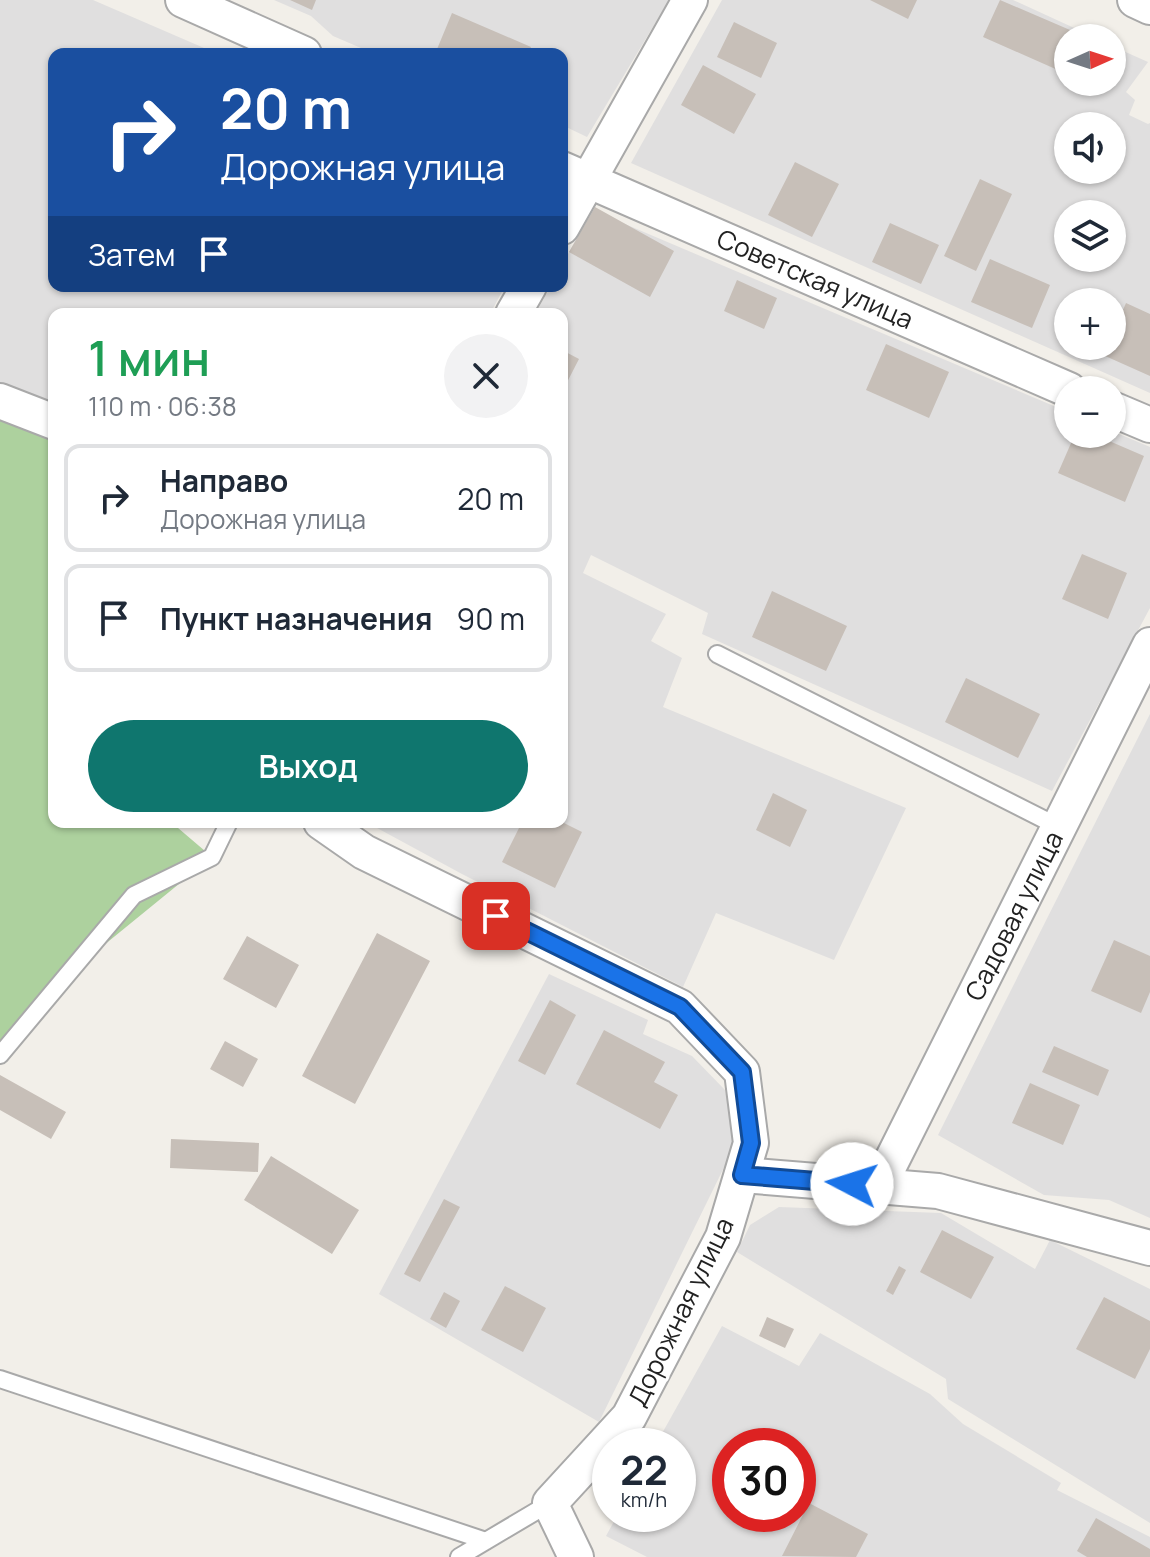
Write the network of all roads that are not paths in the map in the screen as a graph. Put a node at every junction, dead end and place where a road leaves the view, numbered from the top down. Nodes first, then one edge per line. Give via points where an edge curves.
1 (183, 0) edge
2 (690, 0) edge
3 (1135, 0) edge
4 (1150, 7) edge
5 (291, 48) edge
6 (575, 175) edge
7 (568, 203) edge
8 (1054, 383) edge
9 (0, 401) edge
10 (1126, 415) edge
11 (48, 420) edge
12 (1150, 425) edge
13 (1150, 645) edge
14 (717, 654) dead end
15 (1059, 827) junction
16 (226, 828) edge
17 (330, 828) edge
18 (0, 1055) edge
19 (742, 1175) junction
20 (879, 1186) junction
21 (1150, 1248) edge
22 (0, 1379) edge
23 (550, 1503) junction
24 (486, 1541) junction
25 (459, 1557) edge
26 (576, 1557) edge

1 - 5 street
2 - 6 street
3 - 4 street
6 - 7 street
6 - 8 street, Советская улица
9 - 11 street
10 - 12 street
13 - 15 street, Садовая улица
14 - 15 lane
15 - 20 street, Садовая улица
16 - 18 lane via 212,857 134,895
17 - 19 street, Дорожная улица via 364,852 680,1007 742,1072 751,1143
19 - 20 street
19 - 23 street, Дорожная улица via 723,1237 629,1417
20 - 21 street via 938,1191
22 - 24 lane
23 - 24 lane
23 - 26 street
24 - 25 lane

